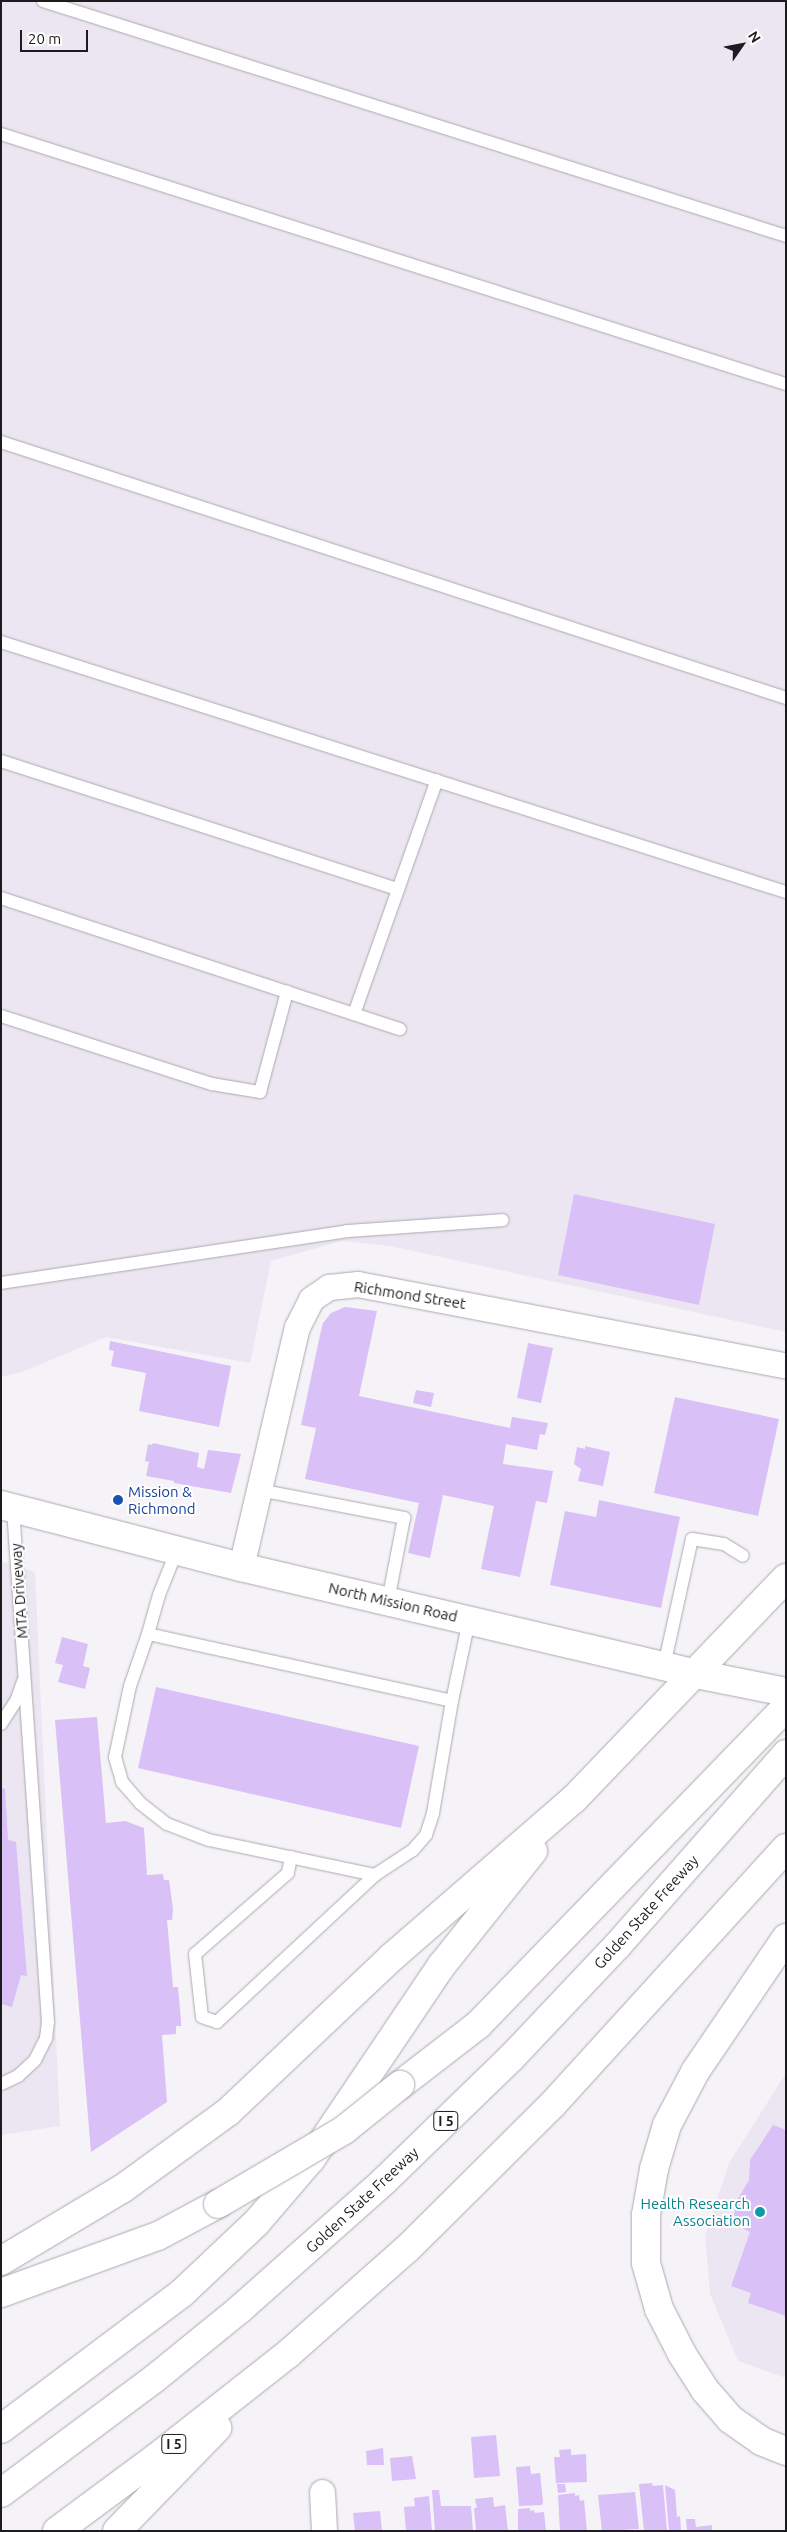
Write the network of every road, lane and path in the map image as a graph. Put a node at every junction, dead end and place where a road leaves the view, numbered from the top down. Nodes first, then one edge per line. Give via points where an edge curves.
1 (44, 1) edge
2 (1, 134) edge
3 (786, 236) edge
4 (786, 384) edge
5 (1, 442) edge
6 (1, 642) edge
7 (786, 698) edge
8 (1, 761) edge
9 (437, 780) junction
10 (398, 889) junction
11 (786, 892) edge
12 (1, 898) edge
13 (287, 992) junction
14 (354, 1014) junction
15 (1, 1016) edge
16 (400, 1029) dead end
17 (503, 1220) dead end
18 (1, 1283) edge
19 (786, 1366) edge
20 (259, 1490) junction
21 (7, 1506) edge
22 (177, 1550) junction
23 (743, 1556) dead end
24 (241, 1567) junction
25 (786, 1578) edge
26 (388, 1601) junction
27 (469, 1620) junction
28 (148, 1634) junction
29 (664, 1666) junction
30 (25, 1674) junction
31 (696, 1674) junction
32 (786, 1692) edge
33 (452, 1701) junction
34 (786, 1707) edge
35 (1, 1724) edge
36 (785, 1755) edge
37 (574, 1799) junction
38 (786, 1848) edge
39 (291, 1857) junction
40 (375, 1876) junction
41 (786, 1938) edge
42 (1, 2084) edge
43 (1, 2260) edge
44 (1, 2293) edge
45 (288, 2354) junction
46 (1, 2429) edge
47 (786, 2451) edge
48 (322, 2492) dead end
49 (1, 2493) edge
50 (57, 2531) edge
51 (118, 2531) edge
52 (324, 2531) edge

1 - 3 lane
2 - 4 lane
5 - 7 lane
6 - 9 lane
8 - 10 lane
9 - 10 lane
9 - 11 lane
10 - 14 lane
12 - 13 lane
13 - 14 lane
13 - 15 lane via 260,1092 212,1084
14 - 16 lane
17 - 18 lane via 347,1231
19 - 20 street, Richmond Street via 358,1284 328,1287 311,1298 297,1327
20 - 24 street, Richmond Street
20 - 26 lane via 404,1518
21 - 22 main road, North Mission Road
21 - 30 lane, MTA Driveway
22 - 24 main road, North Mission Road
22 - 28 lane via 159,1594
23 - 29 lane via 724,1544 692,1540
24 - 26 main road, North Mission Road
25 - 31 main road
26 - 27 main road, North Mission Road
27 - 29 main road, North Mission Road
27 - 33 lane
28 - 33 lane
28 - 39 lane via 130,1686 115,1757 122,1782 140,1803 167,1824 209,1840
29 - 31 main road, North Mission Road
30 - 35 lane via 17,1699
30 - 42 lane, MTA Driveway via 48,2022 46,2038 36,2060 18,2076
31 - 32 main road, North Mission Road
31 - 37 main road
33 - 40 lane via 433,1813 426,1836 413,1850
34 - 44 main road, bridge via 478,2025 344,2130 158,2236
36 - 49 main road, Golden State Freeway / I 5 via 617,1946 448,2119 240,2309
37 - 43 main road via 392,1957 228,2112 122,2190
37 - 46 main road via 442,1965 311,2159 257,2222 182,2293
38 - 45 main road, I 5 via 553,2104 408,2248
39 - 40 lane
39 - 40 lane via 288,1873 195,1954 202,2017 217,2022
41 - 47 main road via 696,2072 667,2125 654,2169 646,2215 646,2264 659,2309 682,2354 706,2390 730,2419 760,2440
45 - 50 main road, I 5
45 - 51 main road
48 - 52 street

